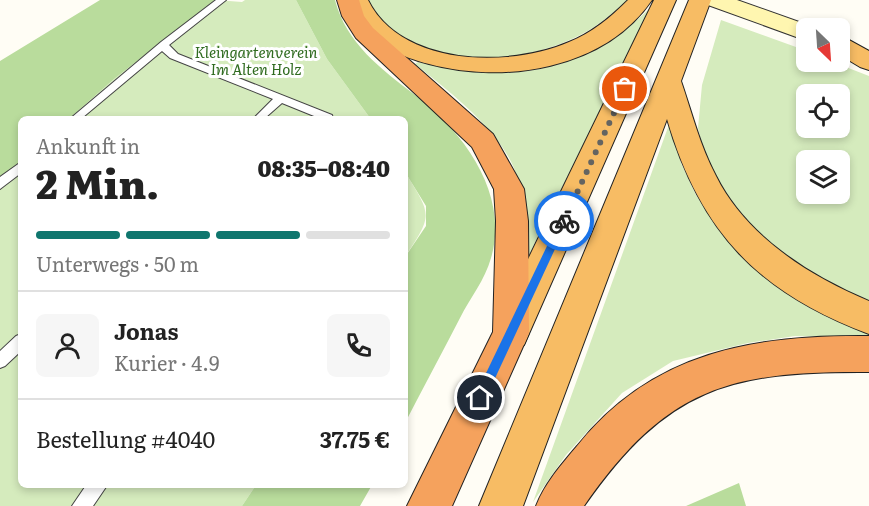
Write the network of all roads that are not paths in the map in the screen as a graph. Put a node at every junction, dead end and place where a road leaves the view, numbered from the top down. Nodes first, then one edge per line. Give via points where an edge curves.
1 (222, 0) edge
2 (348, 0) edge
3 (357, 0) edge
4 (641, 0) edge
5 (665, 0) edge
6 (700, 0) edge
7 (716, 0) edge
8 (796, 29) edge
9 (165, 44) junction
10 (850, 48) edge
11 (850, 51) edge
12 (869, 55) edge
13 (869, 62) edge
14 (668, 81) junction
15 (281, 98) junction
16 (78, 116) edge
17 (261, 116) edge
18 (323, 116) edge
19 (18, 169) edge
20 (0, 184) edge
21 (869, 318) edge
22 (511, 333) junction
23 (18, 344) edge
24 (869, 354) edge
25 (0, 361) edge
26 (96, 488) edge
27 (81, 506) edge
28 (429, 506) edge
29 (501, 506) edge
30 (558, 506) edge

1 - 9 lane
2 - 22 highway via 364,33 483,141 509,189
3 - 4 highway via 367,20 385,38 406,50 474,65 512,65 582,46
5 - 22 highway
6 - 14 highway
7 - 8 main road
9 - 15 lane via 174,56
9 - 16 lane
10 - 12 main road
11 - 13 highway
14 - 21 highway via 703,180 730,222 774,264 803,285
14 - 29 highway
15 - 17 lane
15 - 18 lane
19 - 20 lane
22 - 28 highway
23 - 25 lane
24 - 30 highway via 796,354 756,359 684,381 618,430
26 - 27 lane

